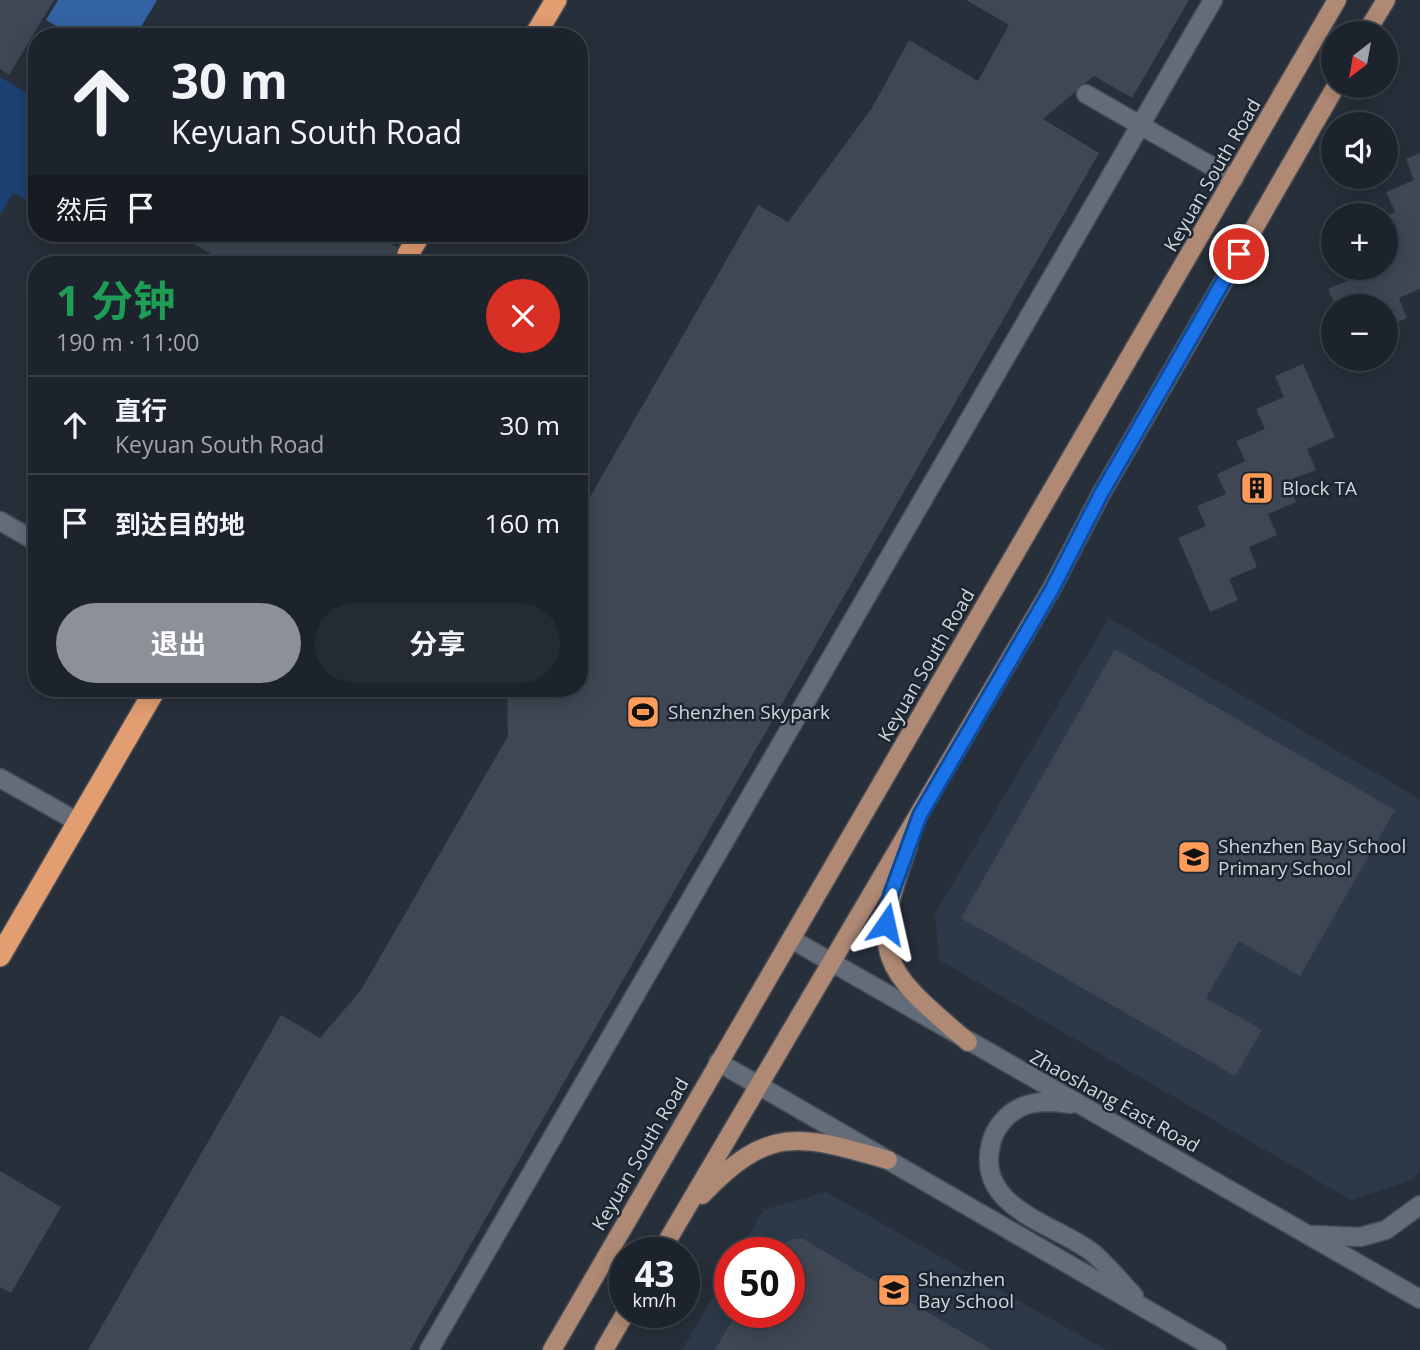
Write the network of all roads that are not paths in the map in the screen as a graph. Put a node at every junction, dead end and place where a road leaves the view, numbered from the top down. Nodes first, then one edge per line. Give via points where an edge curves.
1 (556, 0) edge
2 (1213, 0) edge
3 (1337, 0) edge
4 (1386, 0) edge
5 (1373, 21) edge
6 (539, 28) edge
7 (1086, 94) dead end
8 (1329, 98) edge
9 (1140, 125) junction
10 (1234, 179) junction
11 (415, 242) edge
12 (408, 254) dead end
13 (0, 521) edge
14 (28, 537) edge
15 (151, 697) edge
16 (0, 778) edge
17 (920, 815) junction
18 (78, 822) junction
19 (791, 939) junction
20 (0, 956) edge
21 (831, 962) junction
22 (968, 1042) junction
23 (718, 1062) junction
24 (758, 1085) junction
25 (1079, 1105) junction
26 (888, 1160) junction
27 (1420, 1205) edge
28 (680, 1218) junction
29 (1310, 1235) junction
30 (669, 1237) edge
31 (1420, 1300) edge
32 (1148, 1310) junction
33 (617, 1328) edge
34 (429, 1350) edge
35 (552, 1350) edge
36 (604, 1350) edge
37 (1188, 1350) edge
38 (1217, 1350) edge

1 - 6 highway
2 - 9 street
3 - 10 main road, Keyuan South Road
4 - 5 main road
7 - 9 street
8 - 17 main road
9 - 10 street
9 - 34 street
10 - 19 main road, Keyuan South Road
11 - 12 highway
13 - 14 street
15 - 18 highway
16 - 18 street
17 - 21 main road
17 - 22 main road via 891,894 888,949 894,970 914,996
18 - 20 highway
19 - 21 street, Zhaoshang East Road
19 - 23 main road, Keyuan South Road
21 - 22 street, Zhaoshang East Road
21 - 24 main road
22 - 25 street, Zhaoshang East Road
23 - 24 street
23 - 35 main road, Keyuan South Road
24 - 26 street
24 - 28 main road
25 - 29 street, Zhaoshang East Road
25 - 32 street via 1036,1102 1007,1116 990,1144 991,1174 1007,1200 1093,1253
26 - 28 main road via 824,1142 777,1142 739,1160
26 - 32 street
27 - 29 street via 1386,1230 1360,1237
28 - 30 main road
29 - 31 street, Zhaoshang East Road
32 - 37 street
32 - 38 street
33 - 36 main road

